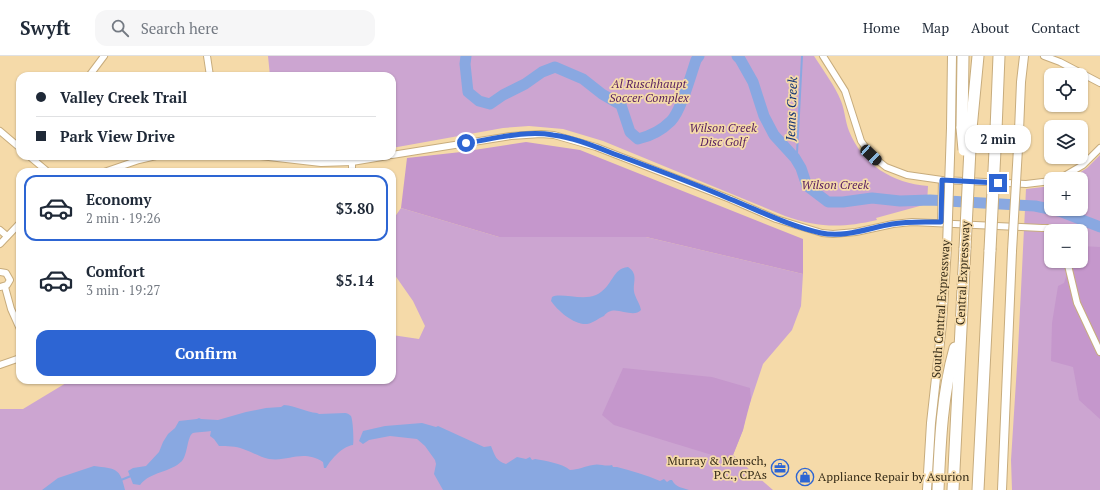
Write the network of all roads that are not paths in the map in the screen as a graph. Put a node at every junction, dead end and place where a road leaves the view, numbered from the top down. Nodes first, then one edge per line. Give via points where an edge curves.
1 (104, 56) edge
2 (207, 56) edge
3 (823, 56) edge
4 (952, 56) edge
5 (962, 56) edge
6 (978, 56) edge
7 (999, 56) edge
8 (1024, 56) edge
9 (1044, 56) edge
10 (92, 72) edge
11 (209, 72) edge
12 (1100, 83) edge
13 (962, 128) junction
14 (0, 131) edge
15 (16, 145) edge
16 (1100, 148) edge
17 (396, 154) edge
18 (34, 160) edge
19 (138, 160) edge
20 (291, 160) edge
21 (364, 160) edge
22 (352, 162) junction
23 (43, 168) edge
24 (115, 168) edge
25 (352, 168) edge
26 (1071, 172) edge
27 (942, 180) junction
28 (1044, 183) edge
29 (941, 222) junction
30 (16, 228) edge
31 (1044, 228) edge
32 (0, 230) edge
33 (7, 236) junction
34 (0, 244) edge
35 (1069, 268) edge
36 (0, 272) edge
37 (2, 287) edge
38 (16, 320) edge
39 (961, 326) junction
40 (1100, 352) edge
41 (16, 359) edge
42 (0, 365) edge
43 (927, 490) edge
44 (938, 490) edge
45 (953, 490) edge
46 (978, 490) edge
47 (1002, 490) edge

1 - 10 street
2 - 11 street
3 - 27 street via 845,92 858,135 871,155 896,172
4 - 13 main road, South Central Expressway
5 - 13 highway
6 - 13 highway, Central Expressway
7 - 46 highway, bridge
8 - 47 main road, bridge via 1012,251
9 - 12 street
13 - 39 highway, Central Expressway, bridge via 967,193
13 - 43 main road, South Central Expressway, bridge via 947,247
14 - 15 street
16 - 26 street via 1083,165
17 - 29 street via 511,136 554,135 596,147 776,219 822,233 856,232 904,222
18 - 23 street
19 - 24 street
20 - 22 street
21 - 22 street
22 - 25 street
27 - 28 street
27 - 29 street
29 - 31 street
30 - 33 street
32 - 33 street
33 - 34 street
35 - 40 street via 1077,303
36 - 37 street via 9,277 8,283
37 - 38 street
39 - 44 highway via 946,392 940,438
39 - 45 highway, Central Expressway
41 - 42 street

